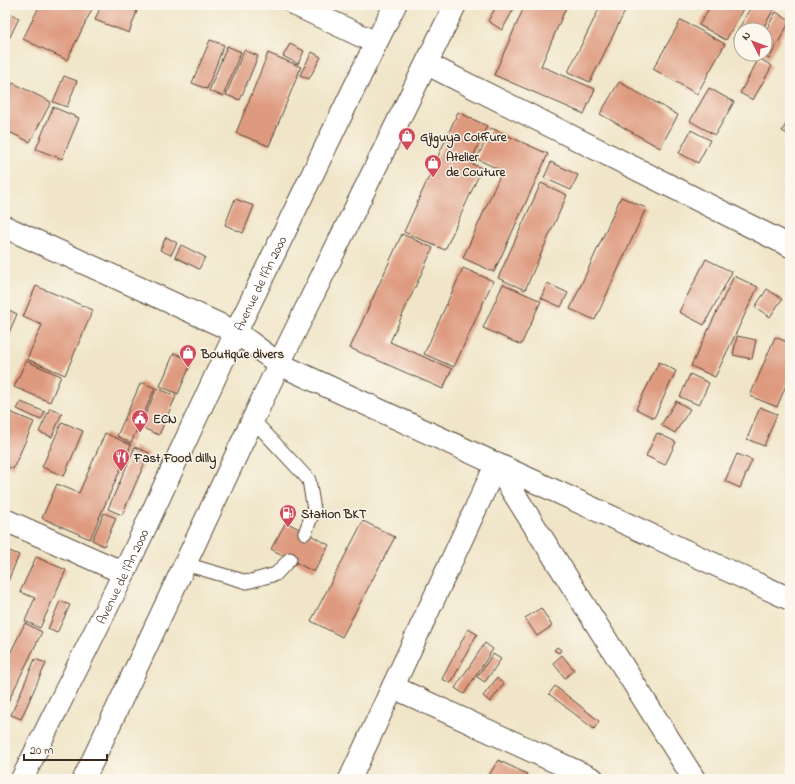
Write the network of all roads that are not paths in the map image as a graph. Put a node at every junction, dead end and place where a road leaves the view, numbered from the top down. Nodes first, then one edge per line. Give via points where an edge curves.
1 (296, 5) edge
2 (395, 5) edge
3 (456, 5) edge
4 (376, 43) junction
5 (427, 64) junction
6 (5, 227) edge
7 (790, 246) edge
8 (236, 332) junction
9 (279, 364) junction
10 (253, 420) junction
11 (496, 465) junction
12 (5, 520) edge
13 (305, 533) dead end
14 (290, 559) dead end
15 (185, 564) junction
16 (124, 573) junction
17 (790, 599) edge
18 (393, 687) junction
19 (22, 779) edge
20 (84, 779) edge
21 (350, 779) edge
22 (593, 779) edge
23 (694, 779) edge

1 - 4 street
2 - 4 street, Avenue de l'An 2000
3 - 5 street
4 - 8 street, Avenue de l'An 2000
5 - 7 street
5 - 9 street
6 - 8 street
8 - 9 street
8 - 16 street, Avenue de l'An 2000
9 - 10 street
9 - 11 street
10 - 13 lane via 309,480 314,510
10 - 15 street
11 - 17 street
11 - 18 street
11 - 23 street
12 - 16 street
14 - 15 lane via 276,574 247,582
15 - 20 street
16 - 19 street, Avenue de l'An 2000
18 - 21 street
18 - 22 street

